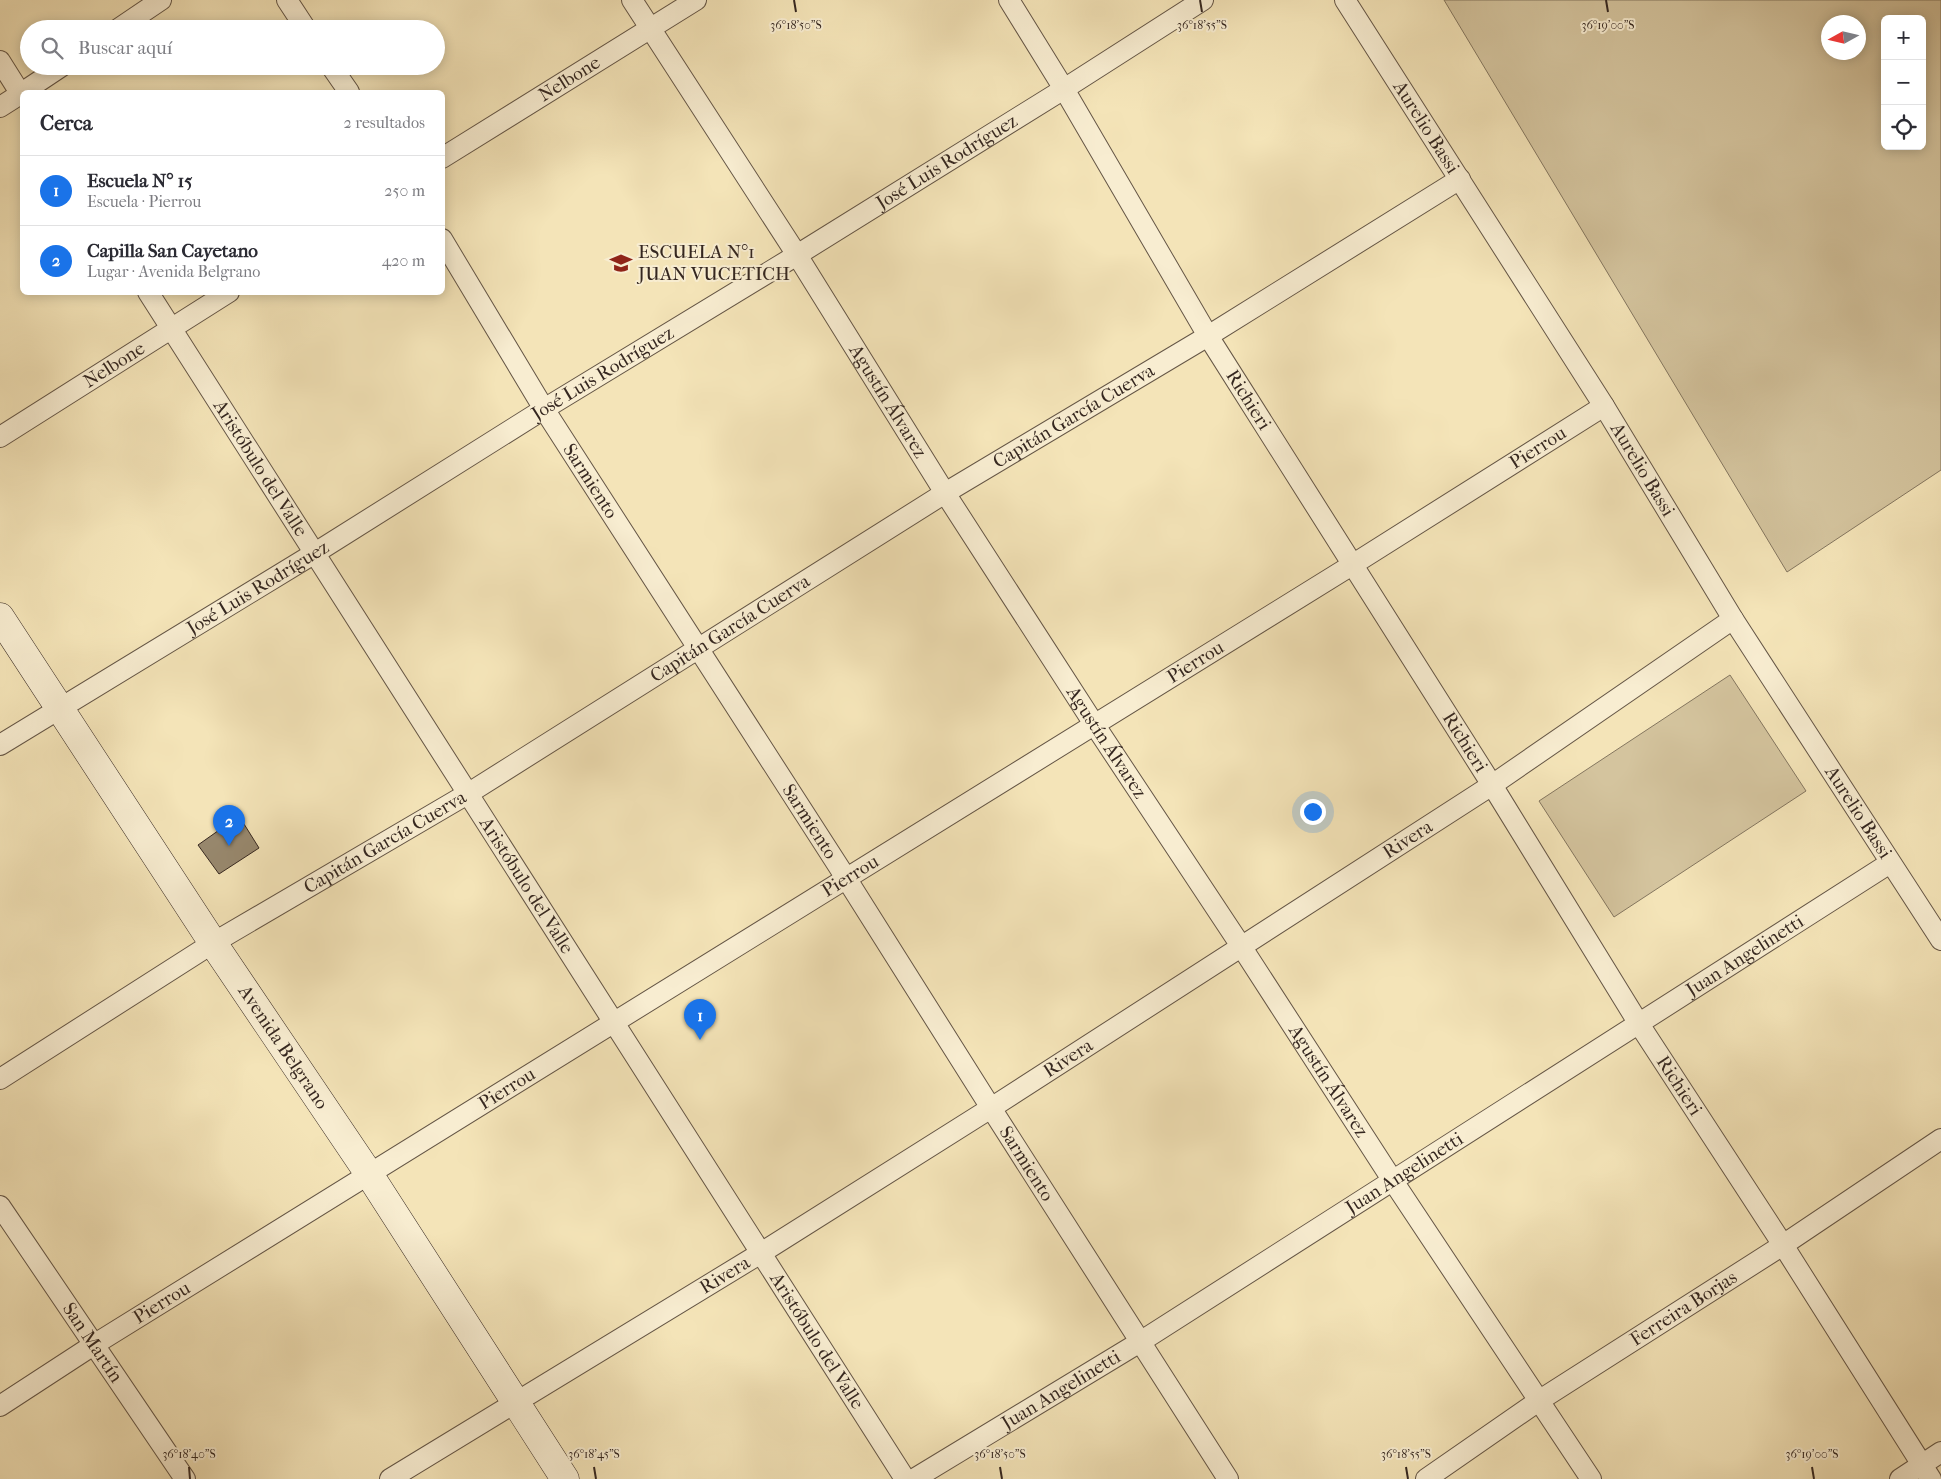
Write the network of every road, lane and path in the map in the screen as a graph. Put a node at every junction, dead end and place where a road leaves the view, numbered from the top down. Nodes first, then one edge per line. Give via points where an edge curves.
1 (161, 0) edge
2 (287, 0) edge
3 (632, 0) edge
4 (696, 0) edge
5 (1009, 0) edge
6 (1203, 0) edge
7 (1345, 0) edge
8 (131, 20) edge
9 (300, 20) edge
10 (652, 29) junction
11 (0, 61) edge
12 (49, 75) edge
13 (337, 75) edge
14 (1064, 89) junction
15 (28, 90) edge
16 (348, 90) edge
17 (20, 91) edge
18 (20, 95) edge
19 (0, 107) edge
20 (445, 156) edge
21 (1460, 179) junction
22 (445, 244) edge
23 (796, 255) junction
24 (150, 295) edge
25 (224, 295) edge
26 (172, 329) junction
27 (1208, 336) junction
28 (1604, 406) junction
29 (544, 409) junction
30 (0, 437) edge
31 (945, 493) junction
32 (315, 553) junction
33 (1352, 565) junction
34 (0, 617) edge
35 (1733, 619) junction
36 (697, 649) junction
37 (60, 708) junction
38 (1094, 724) junction
39 (0, 745) edge
40 (1492, 785) junction
41 (468, 793) junction
42 (1890, 863) junction
43 (846, 878) junction
44 (1941, 940) edge
45 (213, 943) junction
46 (1241, 946) junction
47 (614, 1022) junction
48 (1639, 1024) junction
49 (0, 1079) edge
50 (991, 1108) junction
51 (1941, 1139) edge
52 (370, 1174) junction
53 (1393, 1181) junction
54 (0, 1206) edge
55 (1783, 1245) junction
56 (761, 1252) junction
57 (1140, 1342) junction
58 (95, 1344) junction
59 (1540, 1400) junction
60 (517, 1403) junction
61 (0, 1406) edge
62 (1941, 1452) edge
63 (1926, 1472) edge
64 (185, 1479) edge
65 (390, 1479) edge
66 (565, 1479) edge
67 (905, 1479) edge
68 (914, 1479) edge
69 (1228, 1479) edge
70 (1426, 1479) edge
71 (1591, 1479) edge
72 (1900, 1479) edge

1 - 8 street
2 - 9 street
3 - 10 street, Agustín Álvarez
4 - 10 street, Nelbone
5 - 14 street, Richieri
6 - 14 street, José Luis Rodríguez
7 - 21 street, Aurelio Bassi
10 - 20 street, Nelbone
10 - 23 street, Agustín Álvarez
11 - 17 street
12 - 15 street
13 - 16 street
14 - 23 street, José Luis Rodríguez
14 - 27 street, Richieri
18 - 19 street
21 - 27 street, Capitán García Cuerva
21 - 28 street, Aurelio Bassi
22 - 29 street, Sarmiento
23 - 29 street, José Luis Rodríguez
23 - 31 street, Agustín Álvarez
24 - 26 street, Aristóbulo del Valle
25 - 26 street, Nelbone
26 - 30 street, Nelbone
26 - 32 street, Aristóbulo del Valle
27 - 31 street, Capitán García Cuerva
27 - 33 street, Richieri
28 - 33 street, Pierrou
28 - 35 street, Aurelio Bassi
29 - 32 street, José Luis Rodríguez
29 - 36 street, Sarmiento
31 - 36 street, Capitán García Cuerva
31 - 38 street, Agustín Álvarez
32 - 37 street, José Luis Rodríguez
32 - 41 street, Aristóbulo del Valle
33 - 38 street, Pierrou
33 - 40 street, Richieri
34 - 37 main road, Avenida Belgrano
35 - 40 street, Rivera
35 - 42 street, Aurelio Bassi
36 - 41 street, Capitán García Cuerva
36 - 43 street, Sarmiento
37 - 39 street, José Luis Rodríguez
37 - 45 main road, Avenida Belgrano
38 - 43 street, Pierrou
38 - 46 street, Agustín Álvarez
40 - 46 street, Rivera
40 - 48 street, Richieri
41 - 45 street, Capitán García Cuerva
41 - 47 street, Aristóbulo del Valle
42 - 44 street, Aurelio Bassi
42 - 48 street, Juan Angelinetti
43 - 47 street, Pierrou
43 - 50 street, Sarmiento
45 - 49 street, Capitán García Cuerva
45 - 52 main road, Avenida Belgrano
46 - 50 street, Rivera
46 - 53 street, Agustín Álvarez
47 - 52 street, Pierrou
47 - 56 street, Aristóbulo del Valle
48 - 53 street, Juan Angelinetti
48 - 55 street, Richieri
50 - 56 street, Rivera
50 - 57 street, Sarmiento
51 - 55 street, Ferreira Borjas
52 - 58 street, Pierrou
52 - 60 main road, Avenida Belgrano
53 - 57 street, Juan Angelinetti
53 - 59 street, Agustín Álvarez
54 - 58 street, San Martín
55 - 59 street, Ferreira Borjas
55 - 63 street, Richieri
56 - 60 street, Rivera
56 - 67 street, Aristóbulo del Valle
57 - 68 street, Juan Angelinetti
57 - 69 street, Sarmiento
58 - 61 street, Pierrou
58 - 64 street, San Martín
59 - 70 street, Ferreira Borjas
59 - 71 street, Agustín Álvarez
60 - 65 street, Rivera
60 - 66 main road, Avenida Belgrano
62 - 63 street
63 - 72 street

